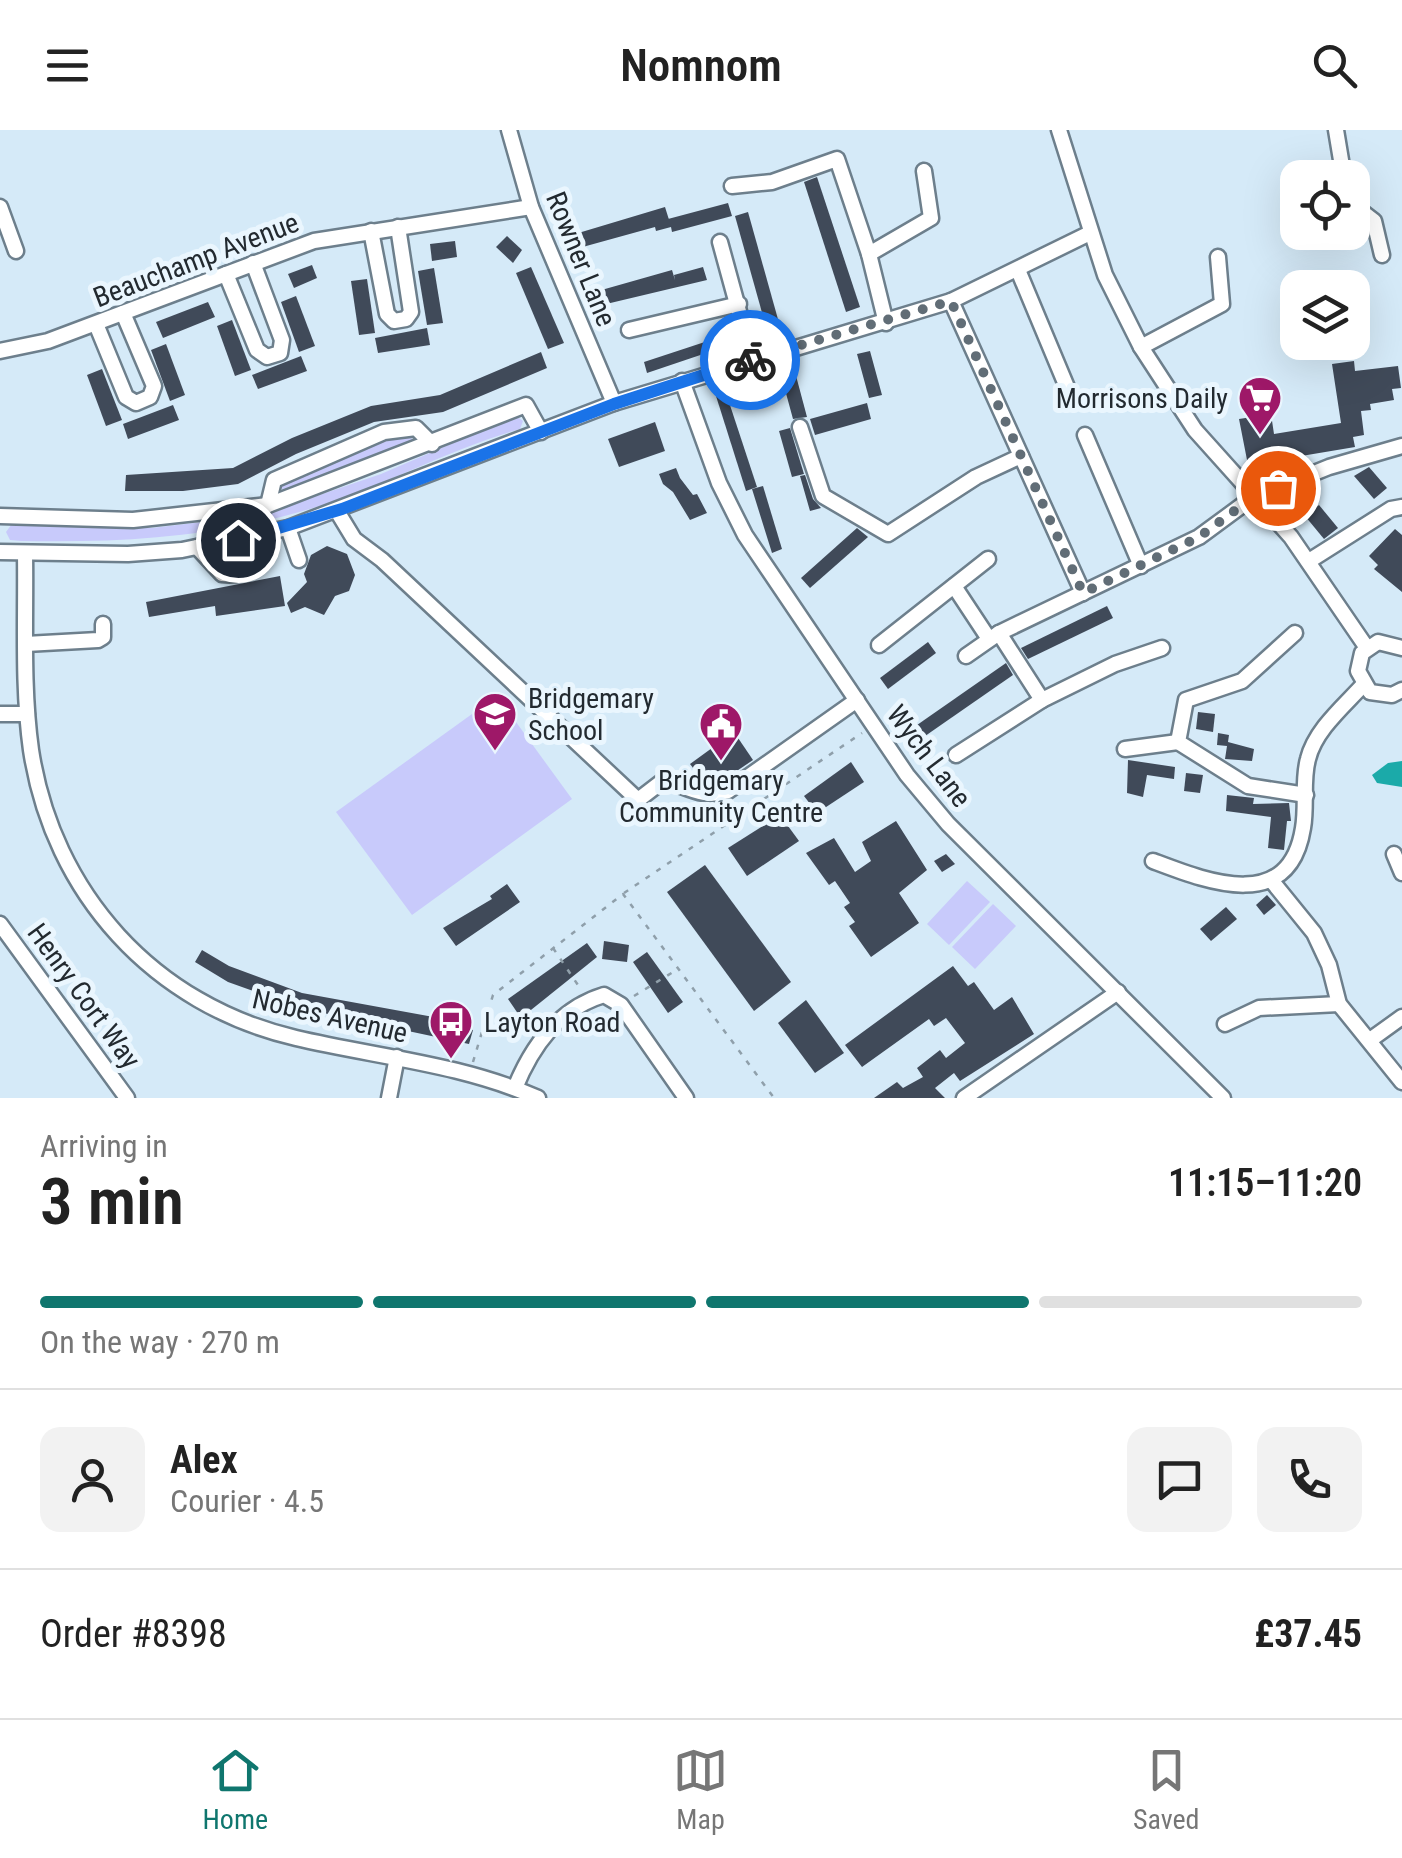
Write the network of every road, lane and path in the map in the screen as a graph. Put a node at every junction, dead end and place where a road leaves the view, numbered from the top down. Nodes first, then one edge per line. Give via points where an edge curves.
1 (510, 130) edge
2 (1059, 130) edge
3 (1336, 130) edge
4 (1341, 160) edge
5 (924, 171) dead end
6 (732, 186) dead end
7 (0, 207) edge
8 (531, 207) junction
9 (1370, 218) edge
10 (398, 228) junction
11 (371, 231) junction
12 (1090, 233) junction
13 (720, 242) dead end
14 (16, 251) dead end
15 (869, 254) junction
16 (1382, 255) dead end
17 (1218, 256) dead end
18 (253, 263) junction
19 (1018, 270) junction
20 (226, 274) junction
21 (951, 301) junction
22 (738, 304) junction
23 (123, 313) junction
24 (886, 323) junction
25 (96, 324) junction
26 (630, 330) dead end
27 (1141, 346) junction
28 (0, 352) edge
29 (752, 360) junction
30 (682, 381) junction
31 (1069, 392) dead end
32 (614, 404) junction
33 (800, 427) dead end
34 (542, 432) junction
35 (1085, 435) dead end
36 (1401, 443) edge
37 (432, 444) junction
38 (1021, 456) junction
39 (1252, 498) junction
40 (268, 506) junction
41 (1402, 506) edge
42 (337, 511) junction
43 (0, 516) edge
44 (288, 528) junction
45 (268, 533) junction
46 (196, 547) junction
47 (0, 552) edge
48 (25, 553) junction
49 (988, 558) dead end
50 (299, 560) dead end
51 (1309, 562) junction
52 (1141, 566) junction
53 (954, 586) junction
54 (1083, 593) junction
55 (103, 624) dead end
56 (1295, 633) dead end
57 (994, 636) junction
58 (26, 644) junction
59 (1400, 644) edge
60 (879, 645) dead end
61 (1162, 648) dead end
62 (1367, 648) junction
63 (966, 656) dead end
64 (1364, 686) junction
65 (1402, 690) edge
66 (857, 700) junction
67 (1042, 700) junction
68 (0, 714) edge
69 (27, 714) junction
70 (874, 725) junction
71 (1178, 742) junction
72 (1125, 750) dead end
73 (956, 756) dead end
74 (1306, 796) junction
75 (1394, 854) dead end
76 (1153, 861) dead end
77 (1402, 873) edge
78 (1271, 880) junction
79 (622, 894) dead end
80 (0, 924) edge
81 (553, 947) dead end
82 (678, 969) dead end
83 (1118, 992) junction
84 (589, 1000) junction
85 (1339, 1004) junction
86 (620, 1005) junction
87 (1402, 1017) edge
88 (1225, 1024) dead end
89 (1370, 1040) junction
90 (397, 1057) junction
91 (1402, 1082) edge
92 (515, 1088) junction
93 (127, 1098) edge
94 (389, 1098) edge
95 (538, 1098) edge
96 (686, 1098) edge
97 (964, 1098) edge
98 (1224, 1098) edge

1 - 8 street, Rowner Lane
2 - 12 street
3 - 4 street
5 - 15 street via 931,218
6 - 15 street via 772,182 837,159
7 - 14 street
8 - 10 street, Beauchamp Avenue
8 - 32 street, Rowner Lane
9 - 16 street
10 - 11 street, Beauchamp Avenue
10 - 11 street via 412,312 394,321 387,314
11 - 18 street, Beauchamp Avenue via 314,241
12 - 19 street
12 - 27 street
13 - 22 street
15 - 24 street
17 - 27 street via 1222,304
18 - 20 street, Beauchamp Avenue
18 - 20 street via 282,340 280,352 267,357 257,350
19 - 21 street
19 - 31 street
20 - 23 street, Beauchamp Avenue
21 - 24 street
21 - 38 street
22 - 26 street
22 - 29 street
23 - 25 street, Beauchamp Avenue
23 - 25 street via 154,386 150,397 126,397
24 - 29 street
25 - 28 street, Beauchamp Avenue
27 - 39 street via 1195,430
29 - 30 street
30 - 32 street
30 - 66 street, Wych Lane via 745,535
32 - 34 street
33 - 38 street via 822,496 888,534
34 - 37 street via 526,405
34 - 42 street
35 - 52 street
36 - 39 street
37 - 40 street
37 - 40 street via 416,428 384,432 274,480
38 - 54 street
39 - 51 street
39 - 52 street via 1199,537
40 - 43 street via 133,520
41 - 51 street
42 - 44 street
42 - 66 street via 354,539 642,803 664,780 696,793 728,791
44 - 45 street
44 - 50 street
45 - 46 street
45 - 46 street via 269,552 241,573 222,574
46 - 48 street
47 - 48 street
48 - 58 street, Nobes Avenue
49 - 53 street
51 - 62 street
52 - 54 street
53 - 57 street
53 - 60 street
54 - 57 street
55 - 58 street via 98,640
56 - 71 street via 1242,681 1186,700
57 - 63 street
57 - 67 street
58 - 69 street, Nobes Avenue
59 - 62 street
61 - 67 street
62 - 64 street via 1358,662
64 - 65 street via 1381,696
64 - 74 street via 1327,724 1308,757
66 - 70 street, Wych Lane
67 - 73 street
68 - 69 street
69 - 90 street, Nobes Avenue via 39,789 57,844 100,916 149,968 211,1009 255,1027
70 - 79 path
70 - 83 street, Wych Lane via 948,824
71 - 72 street
71 - 74 street via 1248,786
74 - 78 street via 1303,832
75 - 77 street
76 - 78 street via 1215,884
78 - 85 street via 1314,934
80 - 93 street, Henry Cort Way
81 - 84 path
82 - 86 path
83 - 97 street
83 - 98 street, Wych Lane
84 - 86 street via 604,995
84 - 92 street via 539,1038
85 - 88 street via 1258,1008
85 - 89 street
86 - 96 street
87 - 89 street
89 - 91 street
90 - 92 street, Nobes Avenue
90 - 94 street
92 - 95 street, Nobes Avenue

